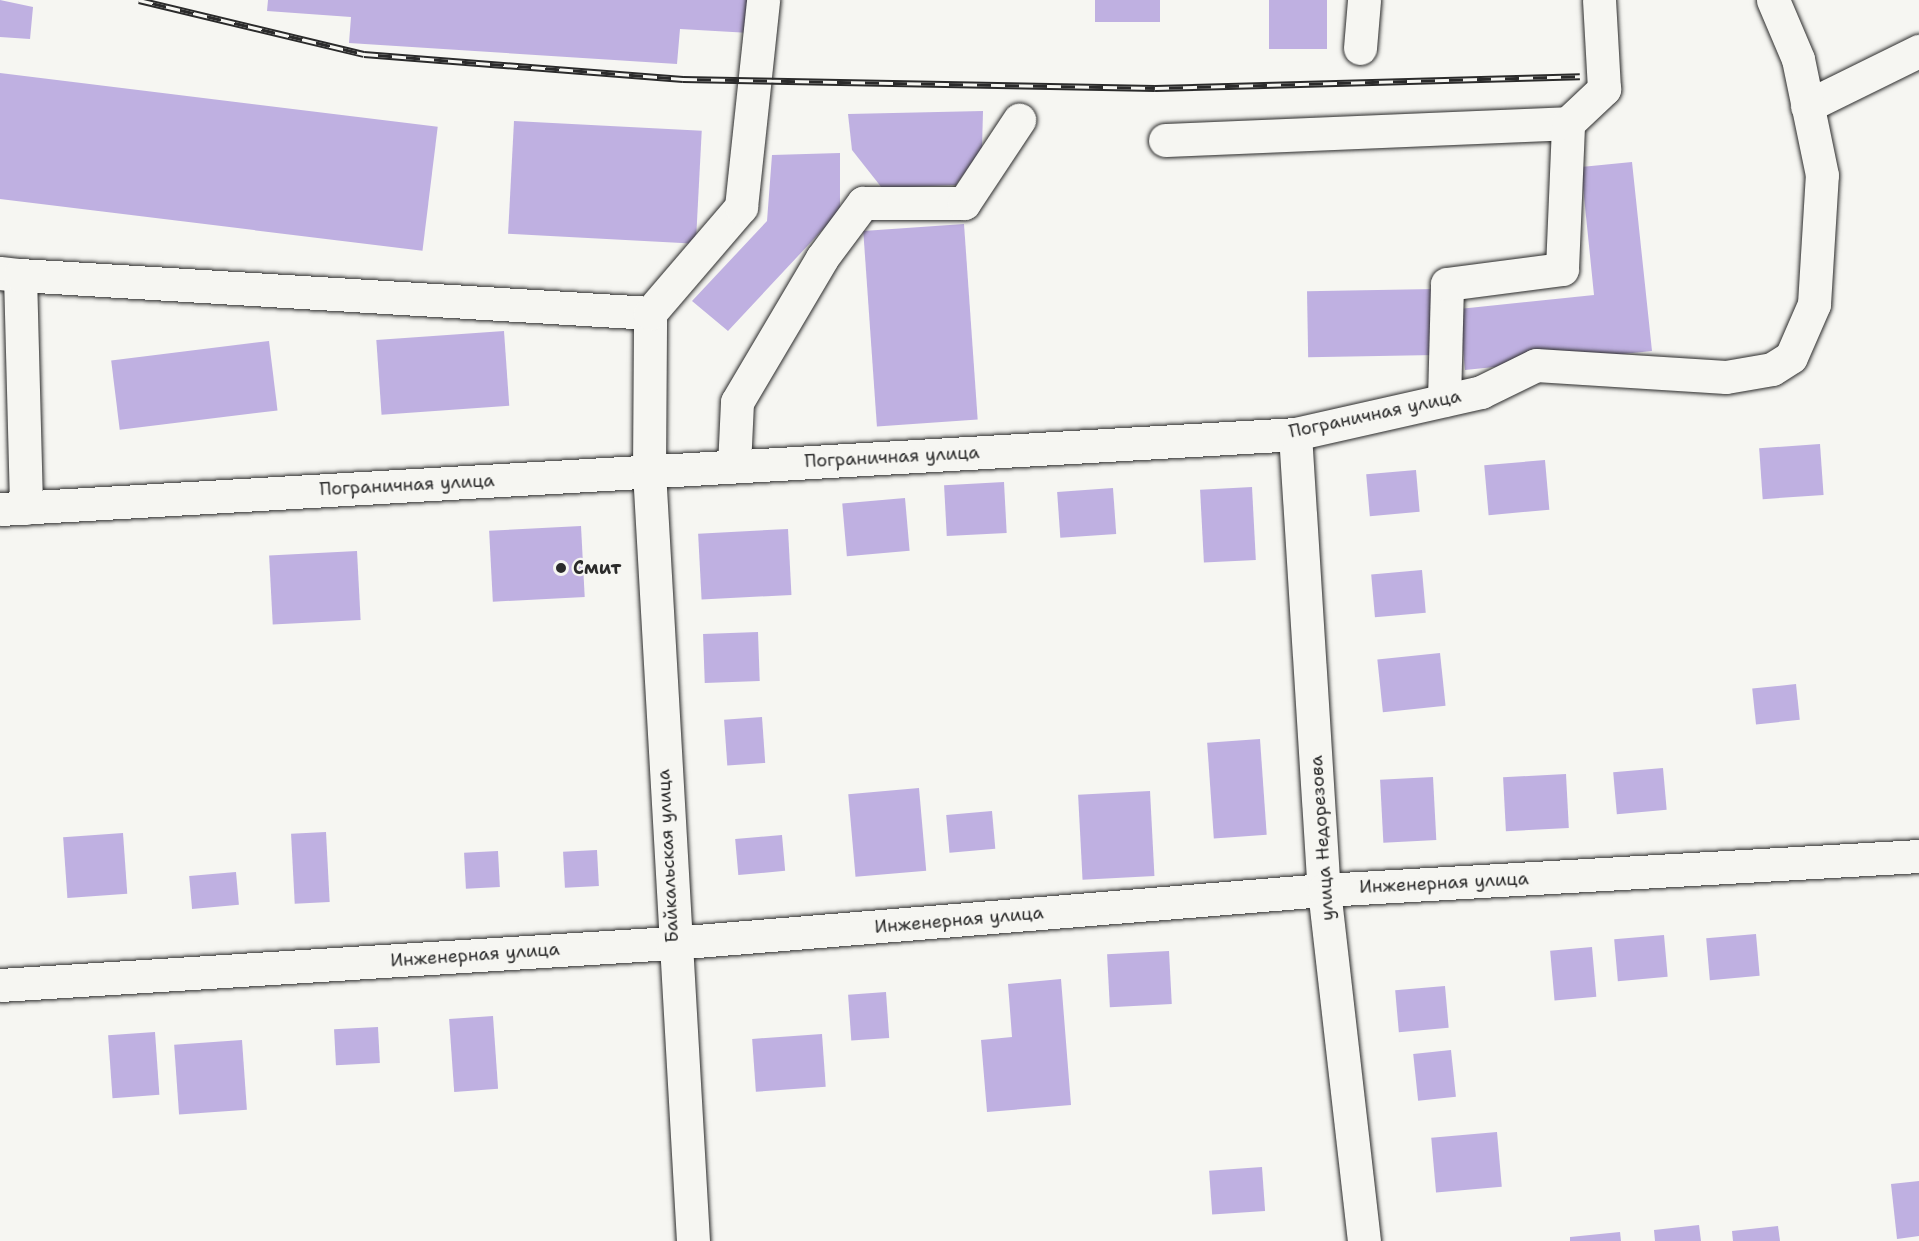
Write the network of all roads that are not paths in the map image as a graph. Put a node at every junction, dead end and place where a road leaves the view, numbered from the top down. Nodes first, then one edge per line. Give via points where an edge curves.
1 (763, 0) edge
2 (1364, 0) edge
3 (1599, 0) edge
4 (1773, 0) edge
5 (1360, 48) dead end
6 (1919, 51) edge
7 (1808, 106) junction
8 (1019, 120) dead end
9 (1568, 123) junction
10 (1165, 140) dead end
11 (10, 274) edge
12 (650, 313) junction
13 (1444, 400) junction
14 (1295, 434) junction
15 (734, 466) junction
16 (649, 471) junction
17 (13, 509) edge
18 (1919, 856) edge
19 (1324, 890) junction
20 (672, 943) junction
21 (0, 985) edge
22 (693, 1241) edge
23 (1364, 1241) edge

1 - 12 street via 741,207
2 - 5 street
3 - 9 street via 1604,89
4 - 7 street via 1798,59
6 - 7 street
7 - 13 street, Пограничная улица via 1822,175 1814,304 1791,357 1772,369 1726,377 1536,364 1481,392
8 - 15 street via 964,203 863,203 822,258 737,402
9 - 10 street
9 - 13 street via 1562,269 1447,284
11 - 12 street
11 - 17 street
12 - 16 street, Байкальская улица
13 - 14 street, Пограничная улица
14 - 15 street, Пограничная улица
14 - 19 street, улица Недорезова
15 - 16 street, Пограничная улица
16 - 17 street, Пограничная улица
16 - 20 street, Байкальская улица
18 - 19 street, Инженерная улица
19 - 20 street, Инженерная улица
19 - 23 street, улица Недорезова
20 - 21 street, Инженерная улица
20 - 22 street, Байкальская улица

